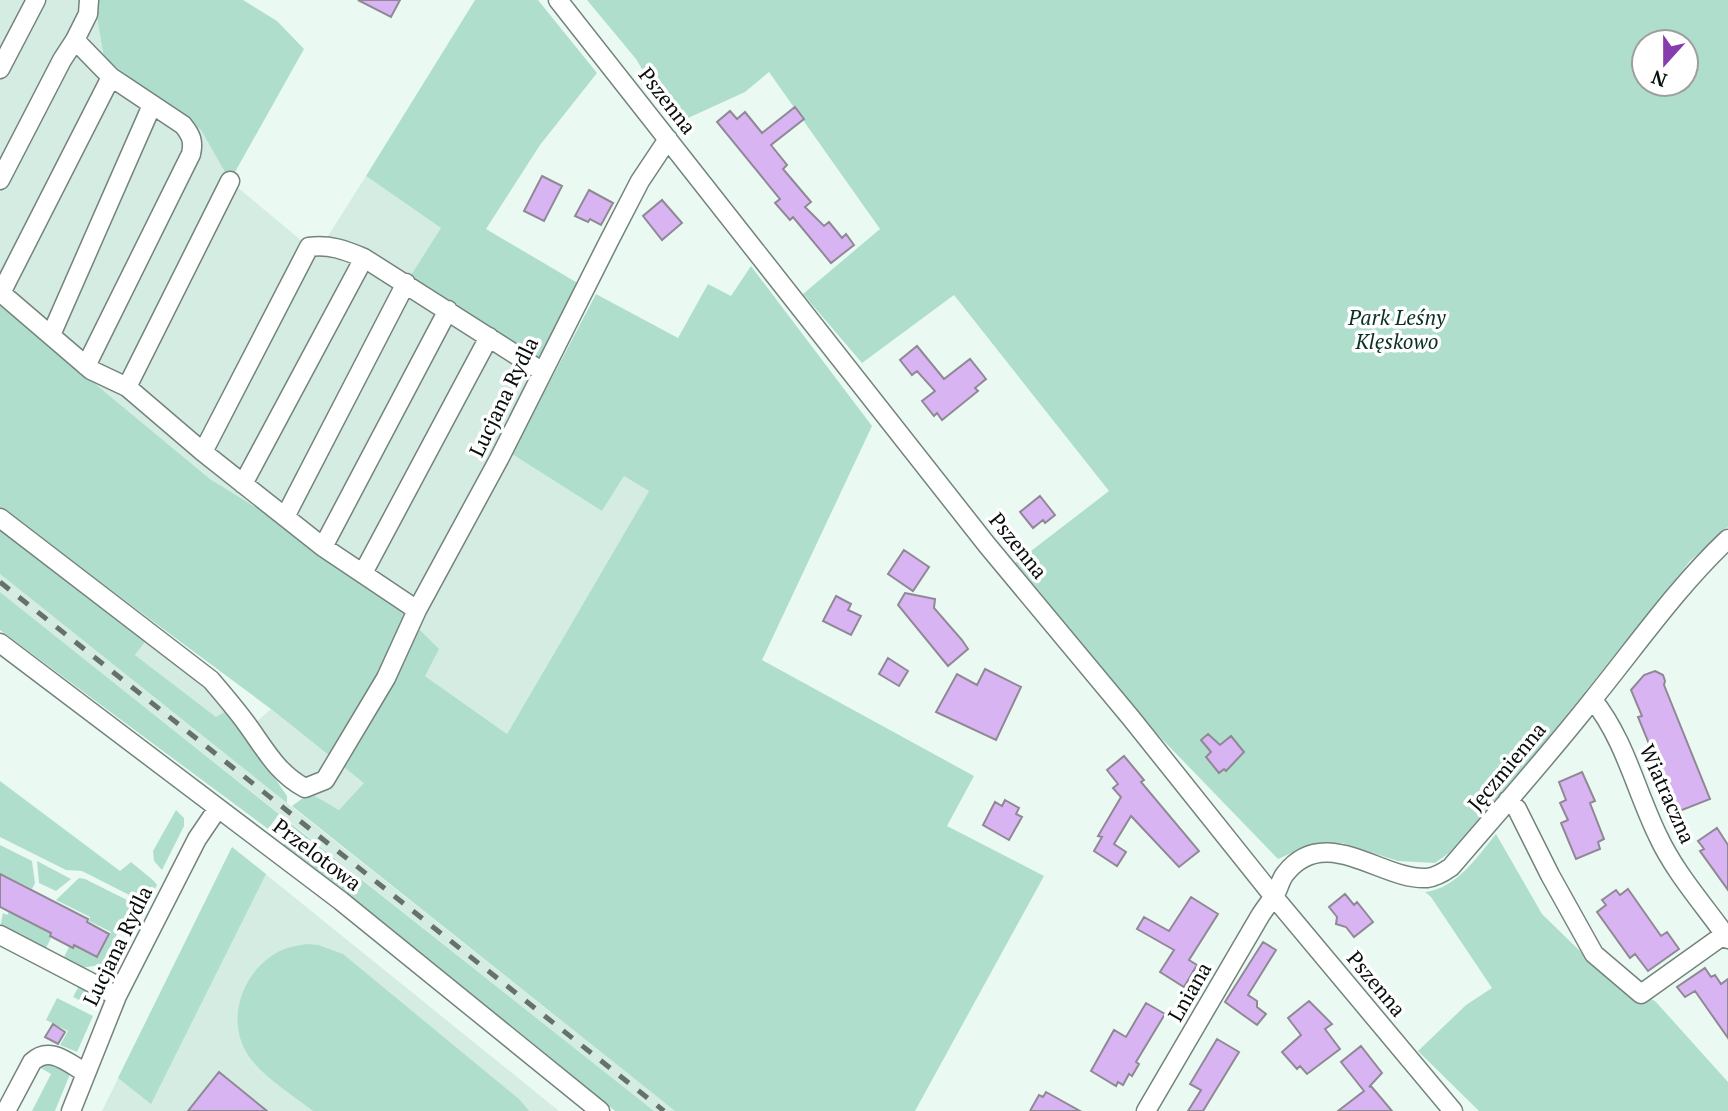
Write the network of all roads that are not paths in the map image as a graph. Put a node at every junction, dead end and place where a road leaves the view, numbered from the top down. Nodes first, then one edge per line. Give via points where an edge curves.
1 (36, 0) edge
2 (89, 0) edge
3 (558, 0) edge
4 (75, 40) junction
5 (0, 69) edge
6 (111, 77) junction
7 (152, 106) junction
8 (668, 139) junction
9 (0, 180) edge
10 (230, 181) dead end
11 (364, 258) junction
12 (406, 283) junction
13 (0, 292) edge
14 (448, 310) junction
15 (51, 335) junction
16 (489, 337) junction
17 (86, 366) junction
18 (543, 372) junction
19 (127, 387) junction
20 (203, 452) junction
21 (243, 484) junction
22 (285, 517) junction
23 (0, 518) edge
24 (1728, 539) edge
25 (323, 547) junction
26 (363, 573) junction
27 (417, 610) junction
28 (0, 643) edge
29 (1592, 700) junction
30 (1508, 800) junction
31 (218, 808) junction
32 (1274, 897) junction
33 (0, 935) edge
34 (1726, 937) edge
35 (117, 996) junction
36 (86, 1073) junction
37 (6, 1111) edge
38 (71, 1111) edge
39 (600, 1111) edge
40 (1146, 1111) edge
41 (1453, 1111) edge

1 - 5 street
2 - 4 street via 88,14
3 - 8 street, Pszenna
4 - 6 street
4 - 9 street
6 - 7 street
6 - 13 street
7 - 15 street
7 - 17 street via 183,125 193,144 191,154
8 - 18 street, Lucjana Rydla via 640,181
8 - 32 street, Pszenna via 987,545
10 - 19 street
11 - 12 street
11 - 20 street via 340,248 309,247
11 - 21 street
12 - 14 street
12 - 22 street
13 - 15 street
14 - 16 street
14 - 25 street
15 - 17 street
16 - 18 street
16 - 26 street
17 - 19 street
18 - 27 street, Lucjana Rydla
19 - 20 street
20 - 21 street
21 - 22 street
22 - 25 street
23 - 27 street, Lucjana Rydla via 211,680 275,765 305,788 325,780 386,678
24 - 29 street, Jęczmienna
25 - 26 street
26 - 27 street
28 - 31 street, Przelotowa
29 - 30 street, Jęczmienna
29 - 34 street, Wiatraczna via 1614,732 1668,855
30 - 32 street, Jęczmienna via 1440,874 1414,877 1348,855 1321,853 1285,874
30 - 34 street via 1594,954 1641,994
31 - 35 street, Lucjana Rydla via 197,839
31 - 39 street, Przelotowa via 350,908
32 - 40 street, Lniana
32 - 41 street, Pszenna
33 - 35 street
35 - 36 street, Lucjana Rydla
36 - 37 street via 53,1055 39,1056
36 - 38 street, Lucjana Rydla

